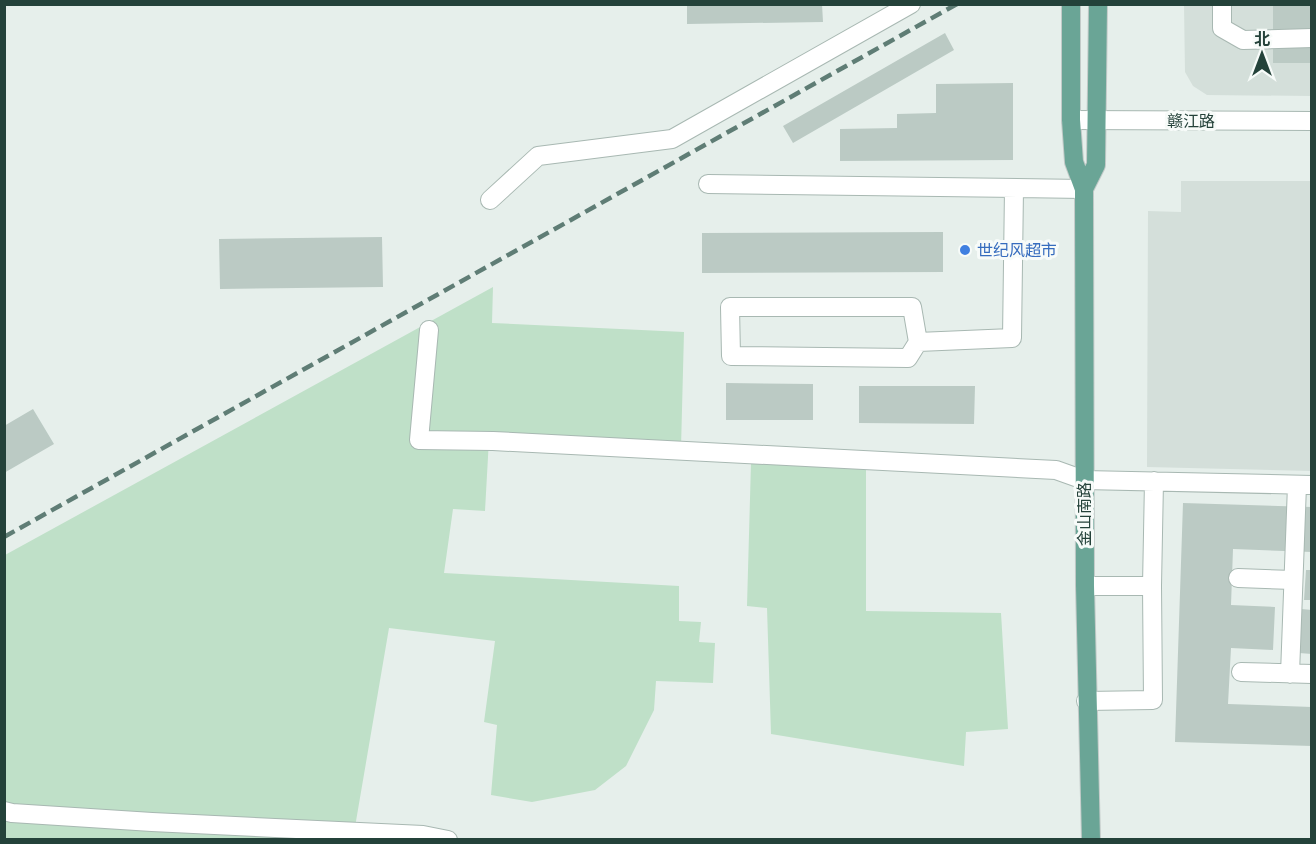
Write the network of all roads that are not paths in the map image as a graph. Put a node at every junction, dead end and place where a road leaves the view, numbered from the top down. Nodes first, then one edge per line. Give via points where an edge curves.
1 (911, 4) edge
2 (1071, 4) edge
3 (1098, 4) edge
4 (1222, 4) edge
5 (1311, 38) edge
6 (1071, 120) junction
7 (1097, 120) junction
8 (1311, 121) edge
9 (708, 184) dead end
10 (1014, 189) junction
11 (1084, 189) junction
12 (490, 200) dead end
13 (429, 330) dead end
14 (918, 342) junction
15 (1084, 480) junction
16 (1154, 481) junction
17 (1304, 485) edge
18 (1238, 578) dead end
19 (1293, 580) junction
20 (1085, 586) junction
21 (1152, 586) junction
22 (1241, 672) dead end
23 (1290, 674) junction
24 (1311, 674) edge
25 (1086, 701) junction
26 (4, 811) edge
27 (448, 840) edge
28 (1091, 840) edge

1 - 12 street via 672,139 538,156
2 - 6 main road, 金山南路
3 - 7 main road, 金山南路
4 - 5 street via 1222,28 1243,40
6 - 7 street, 赣江路
6 - 11 main road, 金山南路 via 1074,162
7 - 8 street, 赣江路
7 - 11 main road, 金山南路 via 1095,165
9 - 10 street
10 - 11 street
10 - 14 street via 1012,338
11 - 15 main road, 金山南路
13 - 15 street via 419,440 1056,470
14 - 14 street via 912,307 730,307 730,356 908,358
15 - 16 street
15 - 20 main road, 金山南路
16 - 17 street
16 - 21 street
17 - 19 street
18 - 19 street
19 - 23 street
20 - 21 street
20 - 25 main road, 金山南路
21 - 25 street via 1153,700
22 - 23 street
23 - 24 street
25 - 28 main road, 金山南路
26 - 27 street via 423,835

